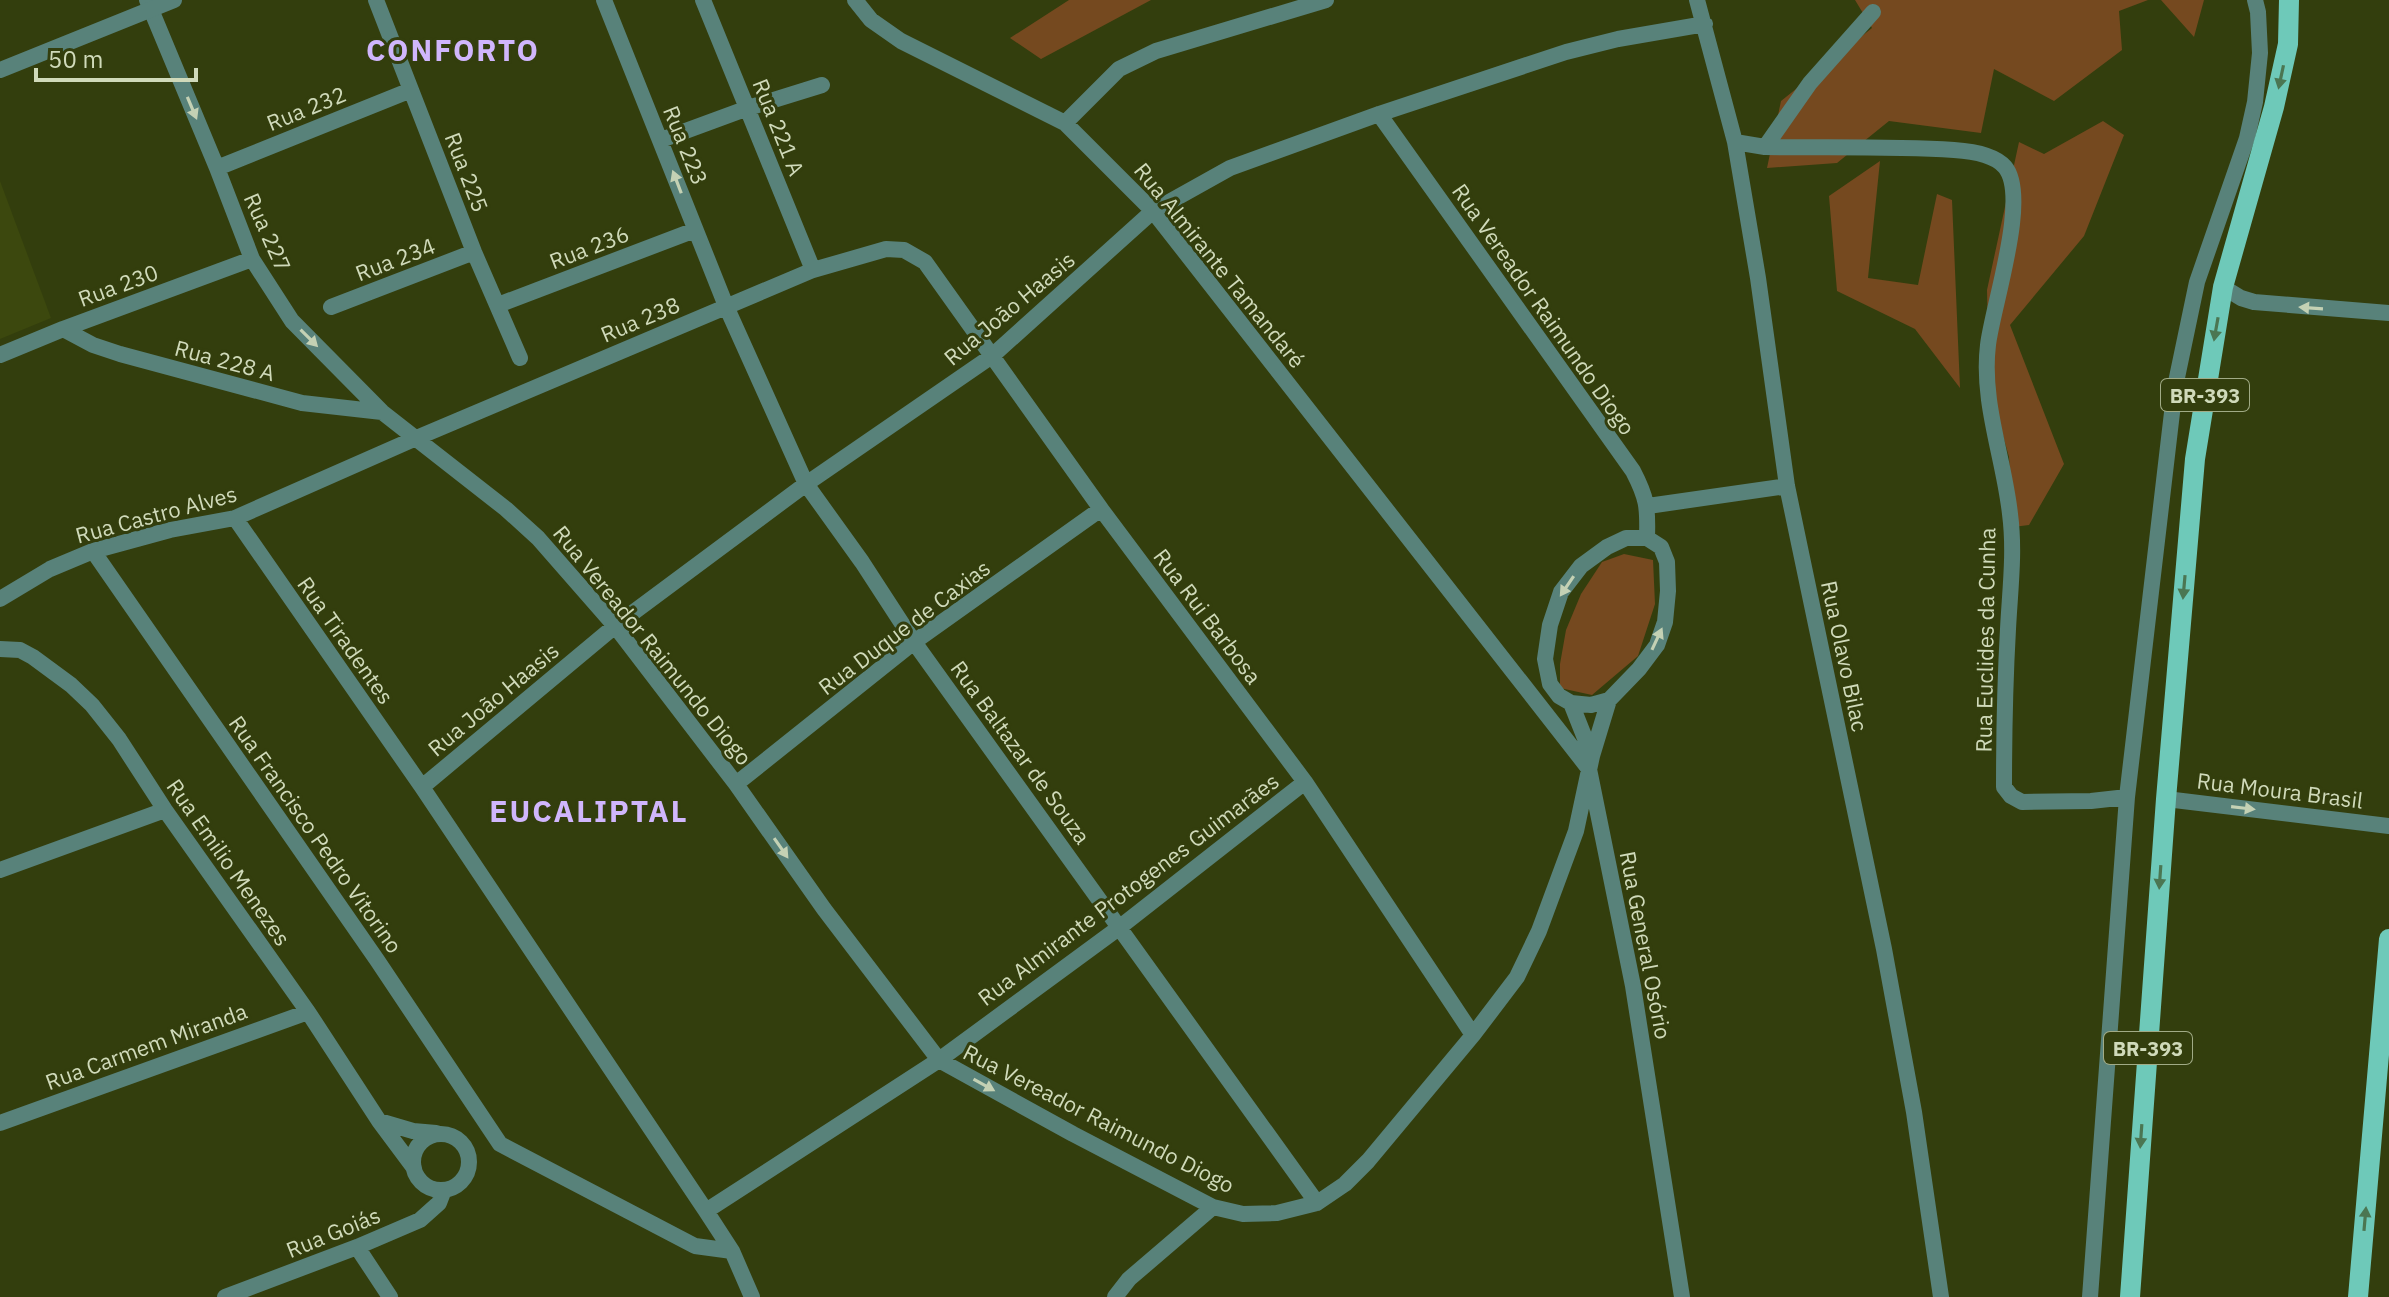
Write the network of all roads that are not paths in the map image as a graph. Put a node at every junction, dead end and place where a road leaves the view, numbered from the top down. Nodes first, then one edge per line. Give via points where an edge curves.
1 (174, 0) edge
2 (376, 0) edge
3 (604, 0) edge
4 (703, 0) edge
5 (855, 0) edge
6 (1326, 0) edge
7 (1697, 0) edge
8 (2255, 0) edge
9 (2289, 0) edge
10 (149, 5) edge
11 (1873, 12) dead end
12 (1705, 24) junction
13 (0, 70) edge
14 (822, 85) dead end
15 (411, 90) junction
16 (748, 108) junction
17 (1379, 114) junction
18 (1065, 123) junction
19 (661, 140) junction
20 (1735, 142) junction
21 (1765, 147) junction
22 (217, 168) junction
23 (1153, 211) junction
24 (695, 230) junction
25 (886, 249) joint
26 (474, 252) junction
27 (252, 259) junction
28 (813, 270) junction
29 (2223, 287) junction
30 (498, 305) junction
31 (726, 306) junction
32 (331, 307) dead end
33 (2389, 313) edge
34 (63, 329) junction
35 (0, 355) edge
36 (992, 356) junction
37 (520, 358) dead end
38 (382, 412) junction
39 (414, 439) junction
40 (806, 484) junction
41 (1787, 486) junction
42 (1648, 506) junction
43 (1101, 509) junction
44 (235, 518) junction
45 (1647, 538) junction
46 (93, 551) junction
47 (0, 599) edge
48 (615, 626) junction
49 (1484, 636) joint
50 (914, 642) junction
51 (0, 649) edge
52 (1609, 700) junction
53 (1571, 703) junction
54 (1590, 762) junction
55 (1305, 782) junction
56 (736, 784) junction
57 (422, 787) junction
58 (2127, 797) junction
59 (2166, 799) junction
60 (165, 810) junction
61 (2389, 826) edge
62 (0, 870) edge
63 (1120, 927) junction
64 (2389, 939) edge
65 (308, 1012) junction
66 (1473, 1035) junction
67 (939, 1060) junction
68 (379, 1121) junction
69 (0, 1123) edge
70 (436, 1133) junction
71 (500, 1144) junction
72 (466, 1148) junction
73 (414, 1168) junction
74 (444, 1190) junction
75 (1317, 1203) junction
76 (1213, 1207) junction
77 (706, 1211) junction
78 (357, 1247) junction
79 (732, 1251) junction
80 (225, 1297) edge
81 (390, 1297) edge
82 (752, 1297) edge
83 (1115, 1297) edge
84 (1682, 1297) edge
85 (1941, 1297) edge
86 (2090, 1297) edge
87 (2130, 1297) edge
88 (2358, 1297) edge

1 - 10 street
2 - 15 street, Rua 225
3 - 19 street, Rua 223
4 - 16 street, Rua 221 A
5 - 18 street, Rua Almirante Tamandaré via 871,20 901,41
6 - 18 street via 1132,61
7 - 12 street, Rua Olavo Bilac
8 - 58 street via 2260,53 2255,102 2197,282 2175,387
9 -> 29 main road, BR-393 via 2288,44 2274,107
10 - 13 street
10 -> 22 street, Rua 227
11 - 21 street via 1810,83
12 - 17 street, Rua João Haasis via 1566,52
12 - 20 street, Rua Olavo Bilac
14 - 16 street
15 - 22 street, Rua 232
15 - 26 street, Rua 225
16 - 19 street
16 - 28 street, Rua 221 A
17 - 23 street, Rua João Haasis via 1230,168
17 - 42 street, Rua Vereador Raimundo Diogo via 1633,471
18 - 23 street, Rua Almirante Tamandaré
24 -> 19 street, Rua 223
20 - 21 street, Rua Euclides da Cunha
20 - 41 street, Rua Olavo Bilac
21 - 58 street, Rua Euclides da Cunha via 1956,150 1989,156 2005,167 2013,206 1987,347 1988,393 2013,555 2004,787 2022,802
22 - 27 street, Rua 227
23 - 36 street, Rua João Haasis
23 - 49 street, Rua Almirante Tamandaré
24 - 30 street, Rua 236
24 - 31 street, Rua 223
25 - 28 street, Rua 238
25 - 36 street, Rua Rui Barbosa via 904,250 925,262
26 - 30 street, Rua 225
26 - 32 street, Rua 234
27 - 34 street, Rua 230
27 -> 38 street, Rua 227 via 292,321
28 - 31 street, Rua 238
33 -> 29 street via 2254,302
29 -> 59 main road, BR-393 via 2195,459
30 - 37 street, Rua 225
31 - 39 street, Rua 238
31 - 40 street, Rua Baltazar de Souza
34 - 35 street, Rua 230
34 - 38 street, Rua 228 A via 120,354 302,403
36 - 40 street, Rua João Haasis
36 - 43 street, Rua Rui Barbosa
38 - 39 street, Rua 227
39 - 44 street, Rua Castro Alves
39 - 48 street, Rua Vereador Raimundo Diogo via 538,538
40 - 48 street, Rua João Haasis
40 - 50 street, Rua Baltazar de Souza
41 - 42 street
41 - 85 street, Rua Olavo Bilac via 1884,949
42 - 45 street, Rua Vereador Raimundo Diogo
43 - 50 street, Rua Duque de Caxias
43 - 55 street, Rua Rui Barbosa
44 - 46 street, Rua Castro Alves
44 - 57 street, Rua Tiradentes
52 -> 45 street, Rua Vereador Raimundo Diogo via 1657,645 1665,622 1667,562 1661,547
45 -> 53 street via 1626,538 1607,547 1581,566 1561,592 1545,659 1550,684
46 - 47 street, Rua Castro Alves
46 - 71 street, Rua Francisco Pedro Vitorino
48 - 56 street, Rua Vereador Raimundo Diogo
48 - 57 street, Rua João Haasis
49 - 54 street, Rua General Osório
50 - 56 street, Rua Duque de Caxias
50 - 63 street, Rua Baltazar de Souza
51 - 60 street, Rua Emilio Menezes via 20,650 92,705
52 - 53 street
52 - 54 street, Rua Vereador Raimundo Diogo
53 - 54 street
54 - 66 street, Rua Vereador Raimundo Diogo via 1576,831 1539,931 1517,977
54 - 84 street, Rua General Osório via 1633,986
55 - 63 street, Rua Almirante Protogenes Guimarães
55 - 66 street, Rua Rui Barbosa
56 -> 67 street, Rua Vereador Raimundo Diogo
57 - 77 street, Rua Tiradentes
58 - 86 street
59 -> 61 street, Rua Moura Brasil
59 -> 87 main road, BR-393
60 - 62 street
60 - 65 street, Rua Emilio Menezes
63 - 67 street, Rua Almirante Protogenes Guimarães
63 - 75 street, Rua Baltazar de Souza
88 -> 64 main road
65 - 68 street, Rua Emilio Menezes
65 - 69 street, Rua Carmem Miranda
66 - 75 street, Rua Vereador Raimundo Diogo via 1368,1161
67 -> 76 street, Rua Vereador Raimundo Diogo
67 - 77 street, Rua Almirante Protogenes Guimarães
68 - 70 street
68 - 73 street, Rua Emilio Menezes
70 - 72 street via 458,1139
70 - 73 street via 417,1146
71 - 72 street
71 - 79 street via 695,1246
72 - 74 street via 470,1158 464,1180
73 - 74 street via 424,1185
74 - 78 street, Rua Goiás via 439,1203 420,1220
75 - 76 street, Rua Vereador Raimundo Diogo via 1277,1213 1243,1214
76 - 83 street
77 - 79 street, Rua Tiradentes
78 - 80 street, Rua Goiás
78 - 81 street
79 - 82 street

